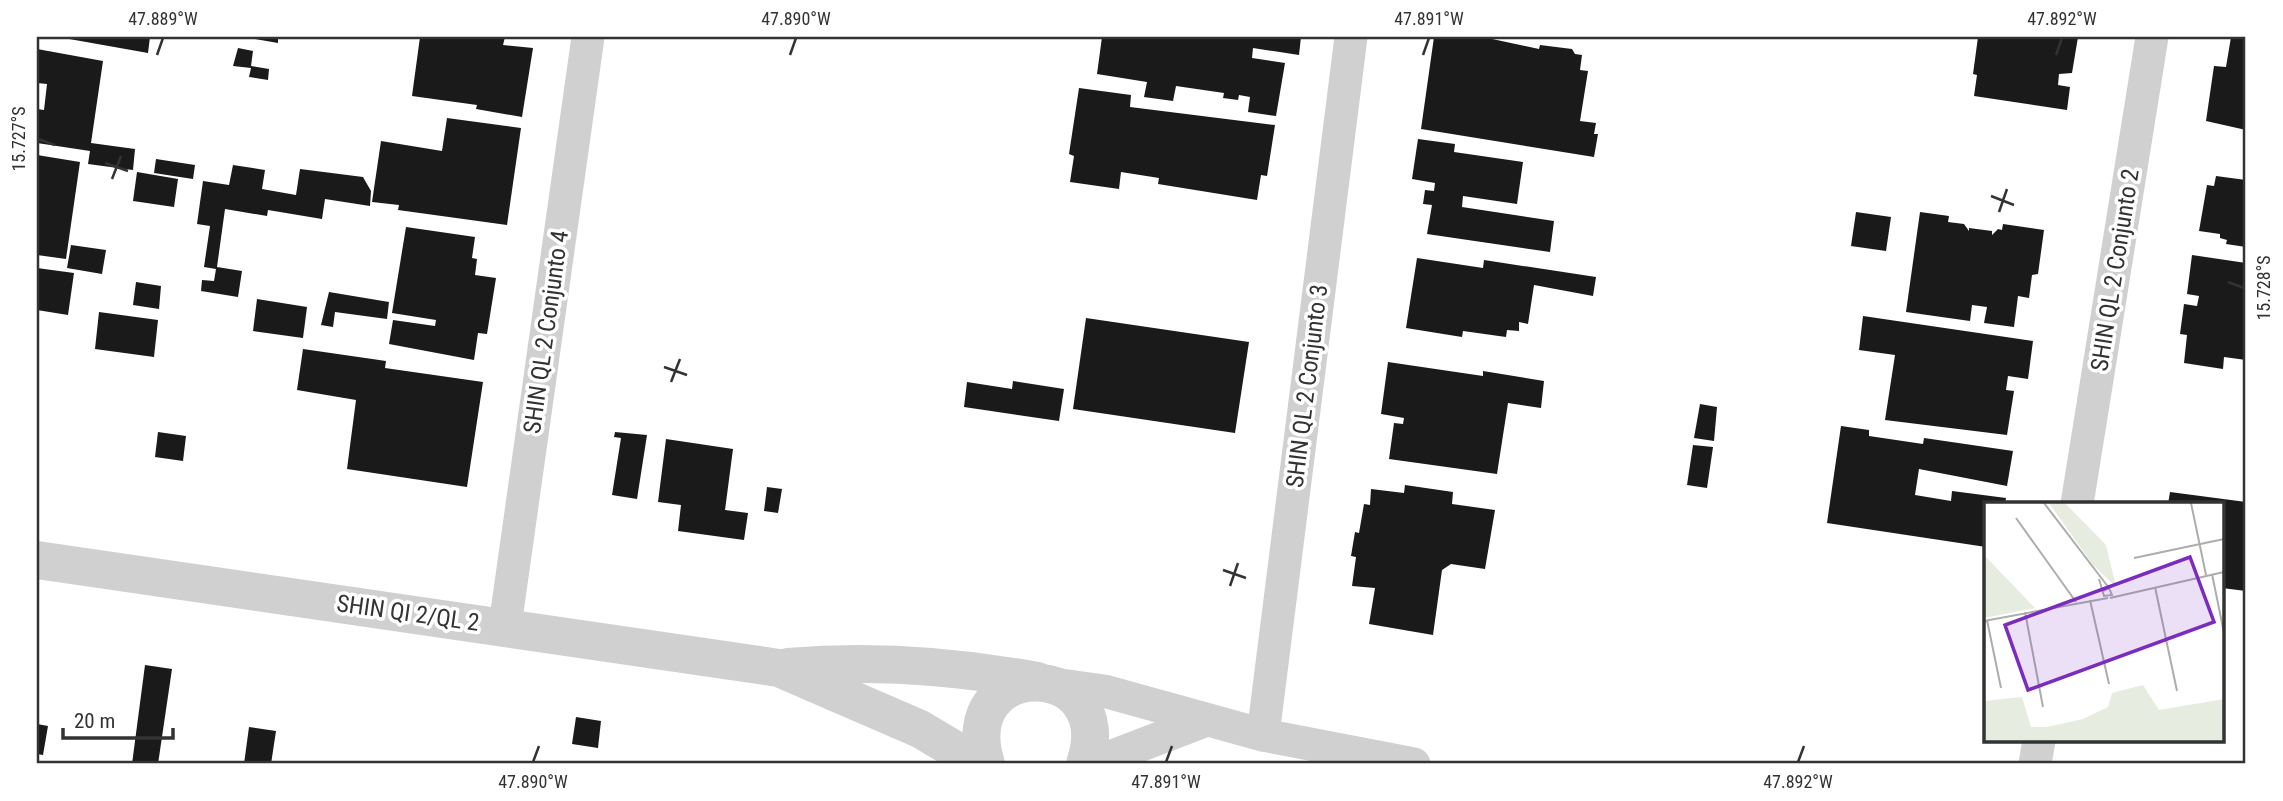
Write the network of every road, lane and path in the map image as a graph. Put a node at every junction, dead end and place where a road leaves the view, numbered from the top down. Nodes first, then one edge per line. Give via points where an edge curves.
1 (587, 37) edge
2 (1351, 37) edge
3 (2152, 37) edge
4 (2077, 502) edge
5 (37, 560) edge
6 (505, 626) junction
7 (779, 668) junction
8 (1045, 682) junction
9 (1204, 721) junction
10 (1263, 735) junction
11 (2039, 742) edge
12 (979, 764) edge
13 (986, 764) edge
14 (1085, 764) edge
15 (1092, 764) edge
16 (1414, 764) edge
17 (2035, 764) edge

1 - 6 street, SHIN QL 2 Conjunto 4
2 - 10 street, SHIN QL 2 Conjunto 3
3 - 4 street, SHIN QL 2 Conjunto 2
5 - 6 street, SHIN QI 2/QL 2
6 - 7 street, SHIN QI 2/QL 2
7 - 8 street, SHIN QI 2/QL 2 via 846,662 988,672
7 - 12 street, SHIN QI 2/QL 2 via 909,724
8 - 9 street, SHIN QI 2/QL 2 via 1104,691
8 - 13 street via 1014,685 995,699 982,718 980,741
8 - 14 street via 1076,697 1089,718 1092,743
9 - 10 street, SHIN QI 2/QL 2
9 - 15 street
10 - 16 street, SHIN QI 2/QL 2
11 - 17 street

